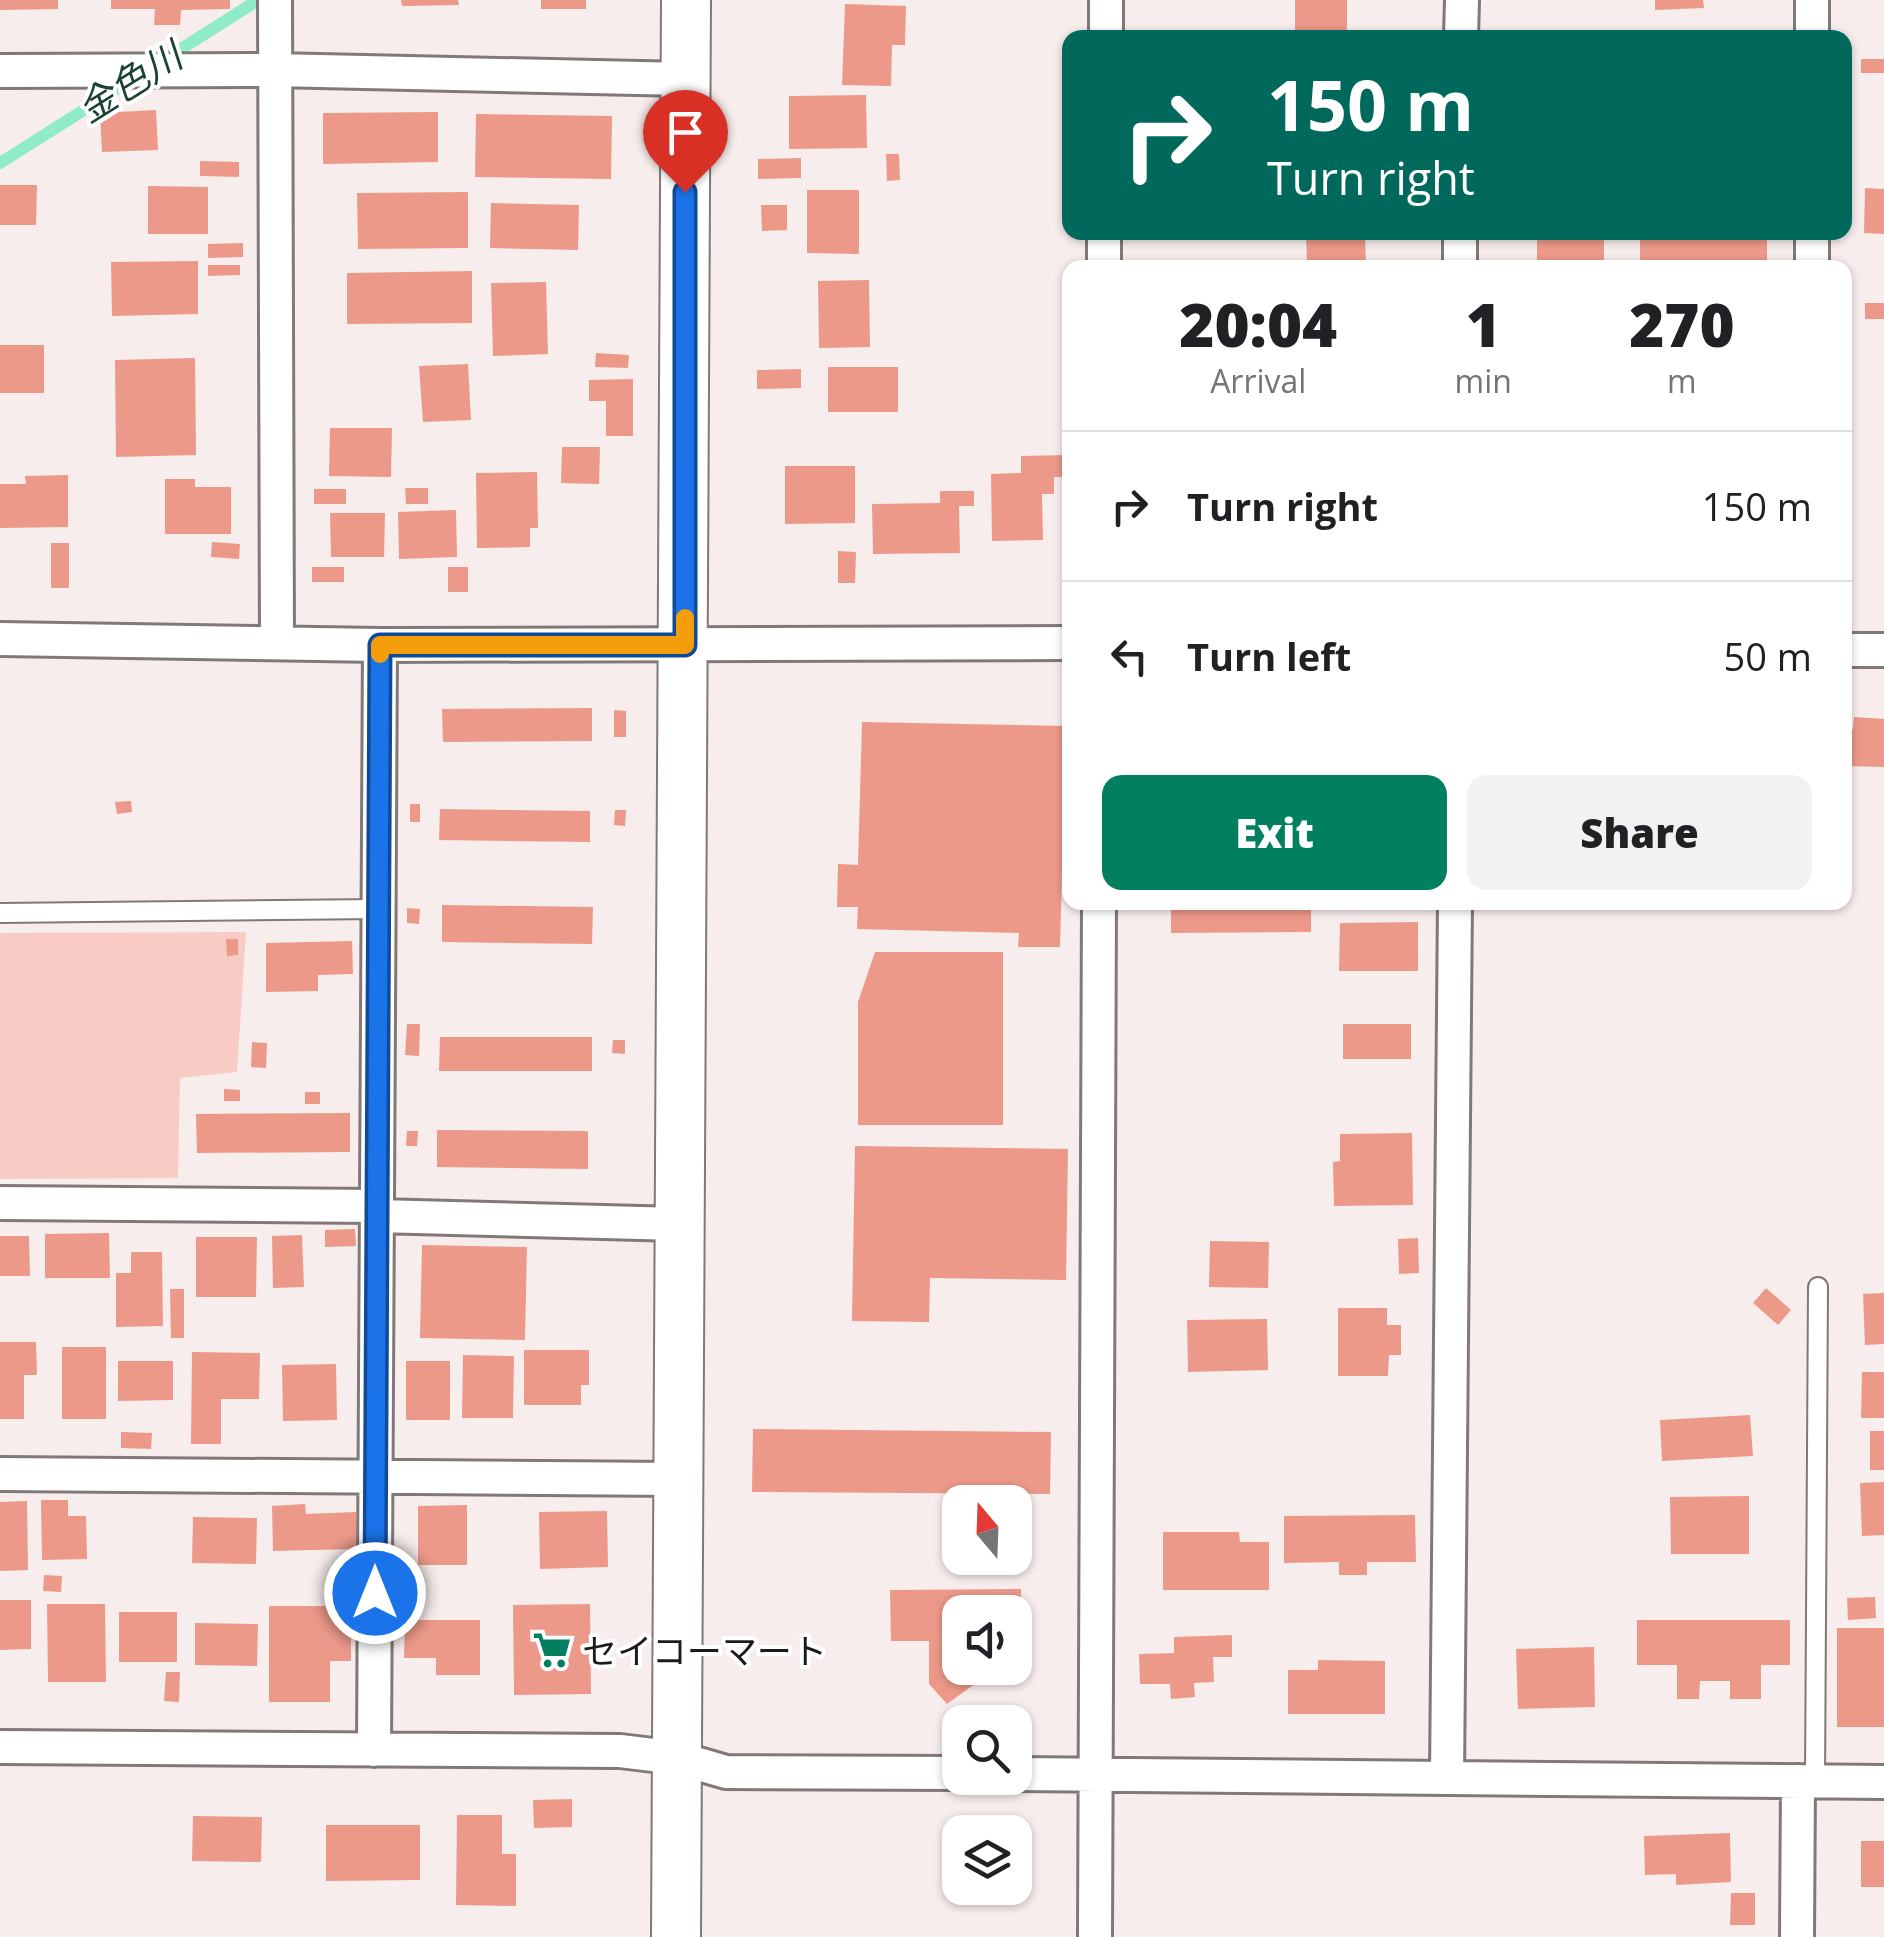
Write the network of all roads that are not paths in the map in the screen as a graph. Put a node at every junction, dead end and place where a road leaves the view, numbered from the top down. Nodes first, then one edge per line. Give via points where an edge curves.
1 (275, 0) edge
2 (686, 0) edge
3 (1106, 0) edge
4 (1462, 0) edge
5 (1812, 0) edge
6 (1106, 30) edge
7 (1462, 30) edge
8 (1812, 30) edge
9 (274, 70) junction
10 (0, 71) edge
11 (685, 79) junction
12 (0, 639) edge
13 (278, 640) junction
14 (1062, 643) edge
15 (380, 645) junction
16 (685, 645) junction
17 (1852, 650) edge
18 (1884, 650) edge
19 (378, 909) junction
20 (1100, 910) edge
21 (1455, 910) edge
22 (0, 913) edge
23 (0, 1203) edge
24 (376, 1211) junction
25 (679, 1224) junction
26 (1818, 1286) dead end
27 (0, 1474) edge
28 (376, 1475) junction
29 (678, 1479) junction
30 (0, 1748) edge
31 (374, 1750) junction
32 (678, 1758) junction
33 (942, 1773) edge
34 (1032, 1774) edge
35 (1096, 1774) junction
36 (1447, 1778) junction
37 (1806, 1781) junction
38 (1884, 1782) edge
39 (676, 1937) edge
40 (1096, 1937) edge
41 (1798, 1937) edge

1 - 9 street
2 - 11 street
3 - 6 street
4 - 7 street
5 - 8 street
9 - 10 street
9 - 11 street
9 - 13 street
11 - 16 street
12 - 13 street
13 - 15 street
14 - 16 street
15 - 16 street
15 - 19 street
16 - 25 street
17 - 18 street
19 - 22 lane
19 - 24 street
20 - 35 street
21 - 36 street
23 - 24 street
24 - 25 street
24 - 28 street
25 - 29 street
26 - 37 lane
27 - 28 street
28 - 29 street
28 - 31 street
29 - 32 street
30 - 31 street
31 - 32 street via 620,1751
32 - 33 street via 726,1772
32 - 39 street
34 - 35 street
35 - 36 street
35 - 40 street
36 - 37 street
37 - 38 street
37 - 41 street

